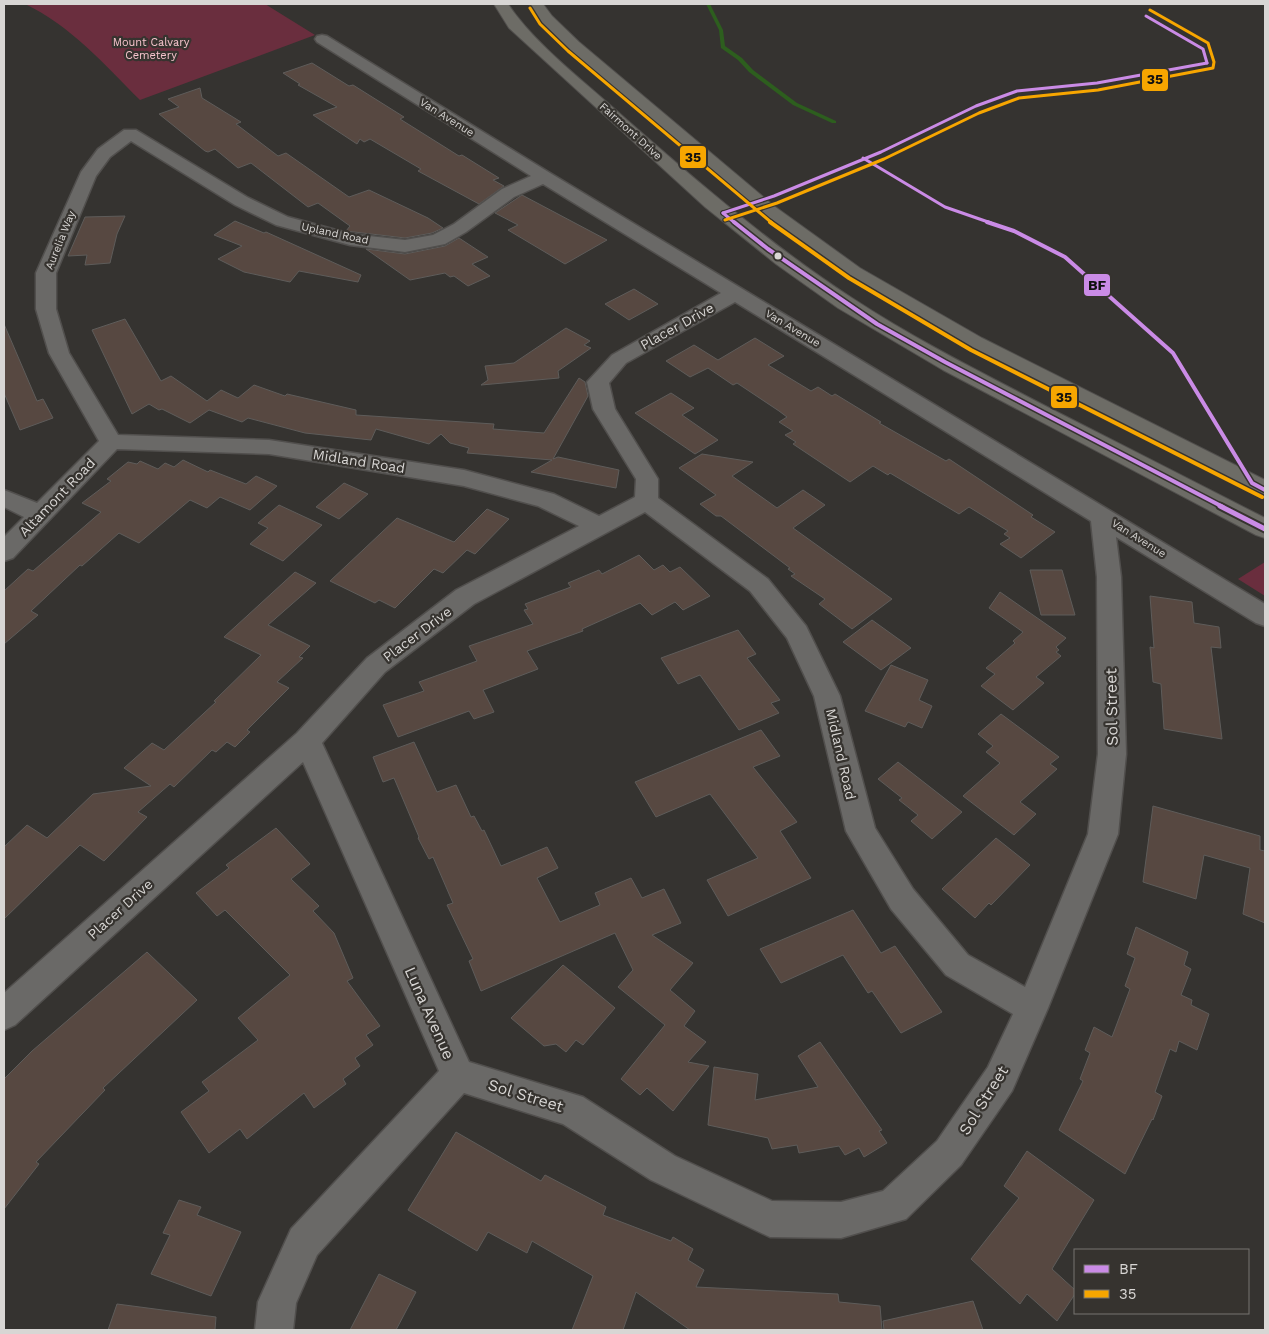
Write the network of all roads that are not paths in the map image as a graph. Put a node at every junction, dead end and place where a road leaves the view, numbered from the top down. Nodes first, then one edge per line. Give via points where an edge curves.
1 (501, 4) edge
2 (536, 4) edge
3 (322, 39) dead end
4 (130, 134) joint
5 (544, 177) junction
6 (736, 293) junction
7 (111, 442) junction
8 (1265, 490) edge
9 (4, 498) edge
10 (646, 501) junction
11 (40, 514) junction
12 (1102, 516) junction
13 (598, 525) junction
14 (1265, 529) edge
15 (4, 552) edge
16 (1265, 616) edge
17 (307, 741) junction
18 (1032, 1008) junction
19 (4, 1014) edge
20 (458, 1075) junction
21 (274, 1330) edge

1 - 14 main road, Fairmont Drive via 514,25 542,52 715,206 768,250 821,287 877,324 945,362
2 - 8 main road, Fairmont Drive via 546,19 573,45 757,202 853,272 974,343
3 - 5 street, Van Avenue
4 - 5 street, Upland Road via 241,201 282,221 350,239 405,246 438,240 508,193
4 - 7 street, Aurelia Way via 104,153 87,176 46,273 46,309 59,353
5 - 6 street, Van Avenue
6 - 10 street, Placer Drive via 618,359 598,382 604,409 647,479
6 - 12 street, Van Avenue
7 - 11 street, Altamont Road
7 - 13 street, Midland Road via 269,447 464,478 546,500
9 - 11 street
10 - 13 street, Placer Drive
10 - 18 street, Midland Road via 760,586 798,633 828,696 861,831 902,900 957,965
11 - 15 street, Altamont Road
12 - 16 street, Van Avenue
12 - 18 street, Sol Street via 1109,577 1112,754 1103,834
13 - 17 street, Placer Drive via 465,597 376,666
17 - 19 street, Placer Drive
17 - 20 street, Luna Avenue
18 - 20 street, Sol Street via 1000,1079 949,1153 893,1206 841,1220 770,1219 663,1168 571,1109
20 - 21 street, Luna Avenue via 304,1242 277,1302

